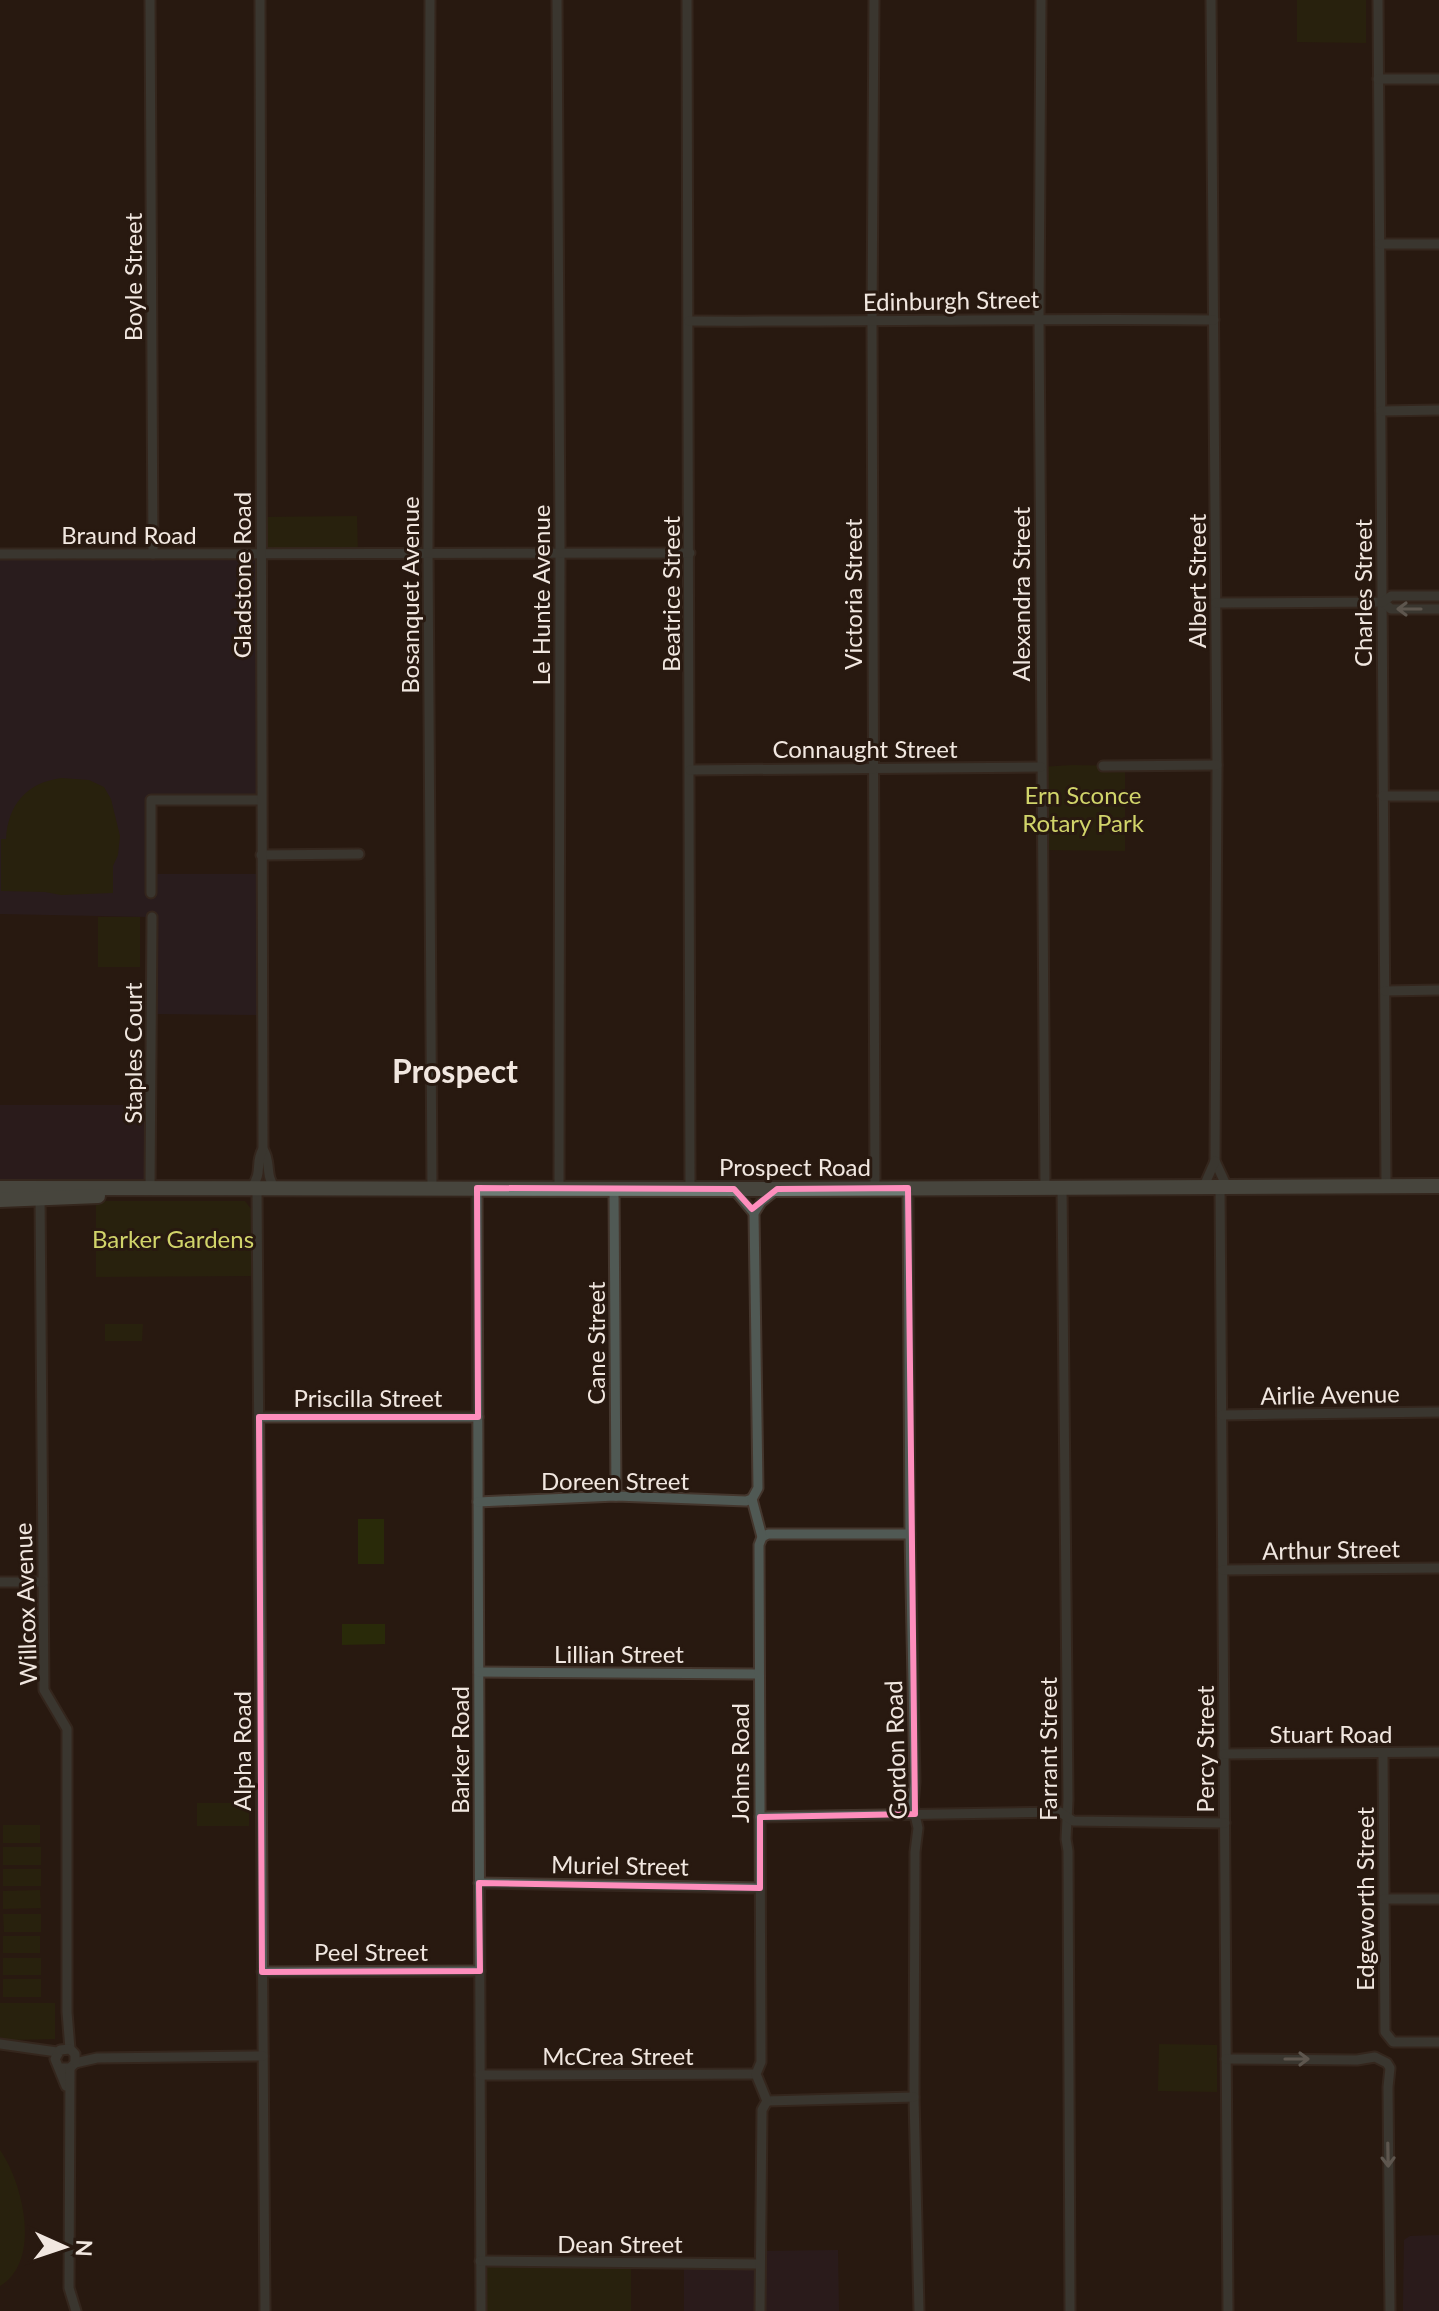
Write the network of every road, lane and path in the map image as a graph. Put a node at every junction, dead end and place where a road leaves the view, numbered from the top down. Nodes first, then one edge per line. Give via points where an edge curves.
1 (150, 0) edge
2 (260, 0) edge
3 (430, 0) edge
4 (557, 0) edge
5 (687, 0) edge
6 (874, 0) edge
7 (1041, 0) edge
8 (1211, 0) edge
9 (1378, 0) edge
10 (1378, 79) junction
11 (1439, 79) edge
12 (1380, 244) junction
13 (1439, 244) edge
14 (1039, 318) junction
15 (1214, 320) junction
16 (689, 321) junction
17 (872, 322) junction
18 (1439, 410) edge
19 (1381, 411) junction
20 (690, 553) junction
21 (0, 554) edge
22 (153, 554) junction
23 (261, 554) junction
24 (428, 554) junction
25 (560, 554) junction
26 (1439, 596) edge
27 (1383, 602) junction
28 (1216, 603) junction
29 (1439, 609) edge
30 (1217, 765) junction
31 (1103, 766) dead end
32 (1041, 767) junction
33 (872, 769) junction
34 (690, 770) junction
35 (1383, 796) junction
36 (1439, 796) edge
37 (261, 800) junction
38 (359, 854) dead end
39 (261, 855) junction
40 (151, 893) dead end
41 (152, 917) dead end
42 (1439, 990) edge
43 (1385, 991) junction
44 (263, 1149) junction
45 (1215, 1161) junction
46 (1204, 1186) junction
47 (1223, 1186) junction
48 (1386, 1186) junction
49 (1439, 1186) edge
50 (1045, 1187) junction
51 (1062, 1187) junction
52 (0, 1188) edge
53 (477, 1188) junction
54 (690, 1188) junction
55 (875, 1188) junction
56 (908, 1188) junction
57 (150, 1189) junction
58 (276, 1189) junction
59 (432, 1189) junction
60 (559, 1189) junction
61 (614, 1189) junction
62 (734, 1189) junction
63 (777, 1189) junction
64 (254, 1190) junction
65 (40, 1194) junction
66 (0, 1200) edge
67 (754, 1213) junction
68 (1439, 1412) edge
69 (1222, 1415) junction
70 (259, 1417) junction
71 (478, 1417) junction
72 (616, 1496) junction
73 (752, 1499) junction
74 (478, 1502) junction
75 (910, 1534) junction
76 (762, 1537) junction
77 (1439, 1568) edge
78 (1223, 1570) junction
79 (0, 1582) edge
80 (43, 1582) junction
81 (479, 1672) junction
82 (758, 1674) junction
83 (1439, 1752) edge
84 (1383, 1753) junction
85 (1224, 1754) junction
86 (915, 1814) junction
87 (1067, 1816) junction
88 (760, 1817) junction
89 (1225, 1823) junction
90 (479, 1883) junction
91 (760, 1888) junction
92 (1384, 1899) junction
93 (1439, 1899) edge
94 (480, 1971) junction
95 (262, 1972) junction
96 (1439, 2042) edge
97 (0, 2044) edge
98 (263, 2056) junction
99 (65, 2058) junction
100 (1226, 2059) junction
101 (756, 2074) junction
102 (480, 2075) junction
103 (914, 2097) junction
104 (767, 2101) junction
105 (480, 2261) junction
106 (759, 2264) junction
107 (76, 2311) edge
108 (265, 2311) edge
109 (481, 2311) edge
110 (760, 2311) edge
111 (919, 2311) edge
112 (1070, 2311) edge
113 (1228, 2311) edge
114 (1390, 2311) edge

1 - 22 street, Boyle Street
2 - 23 street, Gladstone Road
3 - 24 street, Bosanquet Avenue
4 - 25 street, Le Hunte Avenue
5 - 16 street, Beatrice Street
6 - 17 street, Victoria Street
7 - 14 street, Alexandra Street
8 - 15 street, Albert Street
9 - 10 street, Charles Street
10 - 11 street
10 - 12 street, Charles Street
12 - 13 street
12 - 19 street, Charles Street
14 - 15 street, Edinburgh Street
14 - 17 street, Edinburgh Street
14 - 32 street, Alexandra Street
15 - 28 street, Albert Street
16 - 17 street, Edinburgh Street
16 - 20 street, Beatrice Street
17 - 33 street, Victoria Street
18 - 19 street
19 - 27 street, Charles Street
20 - 25 street, Braund Road
20 - 34 street, Beatrice Street
21 - 22 street, Braund Road
22 - 23 street, Braund Road
23 - 24 street, Braund Road
23 - 37 street, Gladstone Road
24 - 25 street, Braund Road
24 - 59 street, Bosanquet Avenue
25 - 60 street, Le Hunte Avenue
26 - 27 street via 1391,596
27 - 28 street
29 -> 27 street via 1391,609
27 - 35 street, Charles Street
28 - 30 street, Albert Street
30 - 31 street
30 - 45 street, Albert Street
32 - 33 street, Connaught Street
32 - 50 street, Alexandra Street
33 - 34 street, Connaught Street
33 - 55 street, Victoria Street
34 - 54 street, Beatrice Street
35 - 36 street
35 - 43 street, Charles Street
37 - 39 street, Gladstone Road
37 - 40 street via 151,800
38 - 39 street
39 - 44 street, Gladstone Road
41 - 57 street, Staples Court
42 - 43 street
43 - 48 street, Charles Street
44 - 58 street, Gladstone Road
44 - 64 street, Gladstone Road
45 - 46 street, Albert Street
45 - 47 street, Albert Street
46 - 47 main road, Prospect Road
46 - 51 main road, Prospect Road
47 - 48 main road, Prospect Road
47 - 69 street, Percy Street
48 - 49 main road, Prospect Road
50 - 51 main road, Prospect Road
50 - 56 main road, Prospect Road
51 - 87 street, Farrant Street
52 - 65 main road, Prospect Road
53 - 59 main road, Prospect Road
53 - 60 main road, Prospect Road
53 - 71 street, Barker Road
54 - 61 main road, Prospect Road
54 - 62 main road, Prospect Road
55 - 56 main road, Prospect Road
55 - 63 main road, Prospect Road
56 - 75 street, Gordon Road
57 - 64 main road, Prospect Road
57 - 65 main road, Prospect Road via 108,1196
58 - 59 main road, Prospect Road
58 - 64 main road, Prospect Road
60 - 61 main road, Prospect Road
61 - 72 street, Cane Street
62 - 63 main road, Prospect Road
62 - 67 street
63 - 67 street
64 - 70 street, Alpha Road
65 - 66 main road, Prospect Road
65 - 80 street, Willcox Avenue
67 - 73 street, Johns Road via 758,1488
68 - 69 street, Airlie Avenue
69 - 78 street, Percy Street
70 - 71 street, Priscilla Street
70 - 95 street, Alpha Road
71 - 74 street, Barker Road
72 - 73 street, Doreen Street
72 - 74 street, Doreen Street
73 - 76 street, Johns Road
74 - 81 street, Barker Road
75 - 76 street
75 - 86 street, Gordon Road
76 - 82 street, Johns Road
77 - 78 street, Arthur Street
78 - 85 street, Percy Street
79 - 80 street
80 - 99 street, Willcox Avenue via 44,1690 67,1729
81 - 82 street, Lillian Street
81 - 90 street, Barker Road
82 - 88 street, Johns Road
83 - 84 street, Stuart Road
84 - 85 street, Stuart Road
84 - 92 street, Edgeworth Street
85 - 89 street, Percy Street
86 - 87 street
86 - 88 street
86 - 103 street, Gordon Road
87 - 89 street via 1073,1821
87 - 112 street, Farrant Street
88 - 91 street, Johns Road
89 - 100 street, Percy Street
90 - 91 street, Muriel Street
90 - 94 street, Barker Road
91 - 101 street, Johns Road via 761,2062
92 - 93 street
92 - 96 street, Edgeworth Street via 1385,2032 1393,2042
94 - 95 street, Peel Street
94 - 102 street, Barker Road
95 - 98 street, Alpha Road
97 - 99 street
98 - 99 street
98 - 108 street, Alpha Road
99 - 107 street, Willcox Avenue via 69,2288
100 - 113 street, Percy Street
100 -> 114 street via 1375,2057 1390,2068
101 - 102 street, McCrea Street
101 - 104 street, Johns Road
102 - 105 street, Barker Road
103 - 104 street
103 - 111 street, Gordon Road
104 - 106 street via 762,2110
105 - 106 street, Dean Street
105 - 109 street, Barker Road
106 - 110 street

